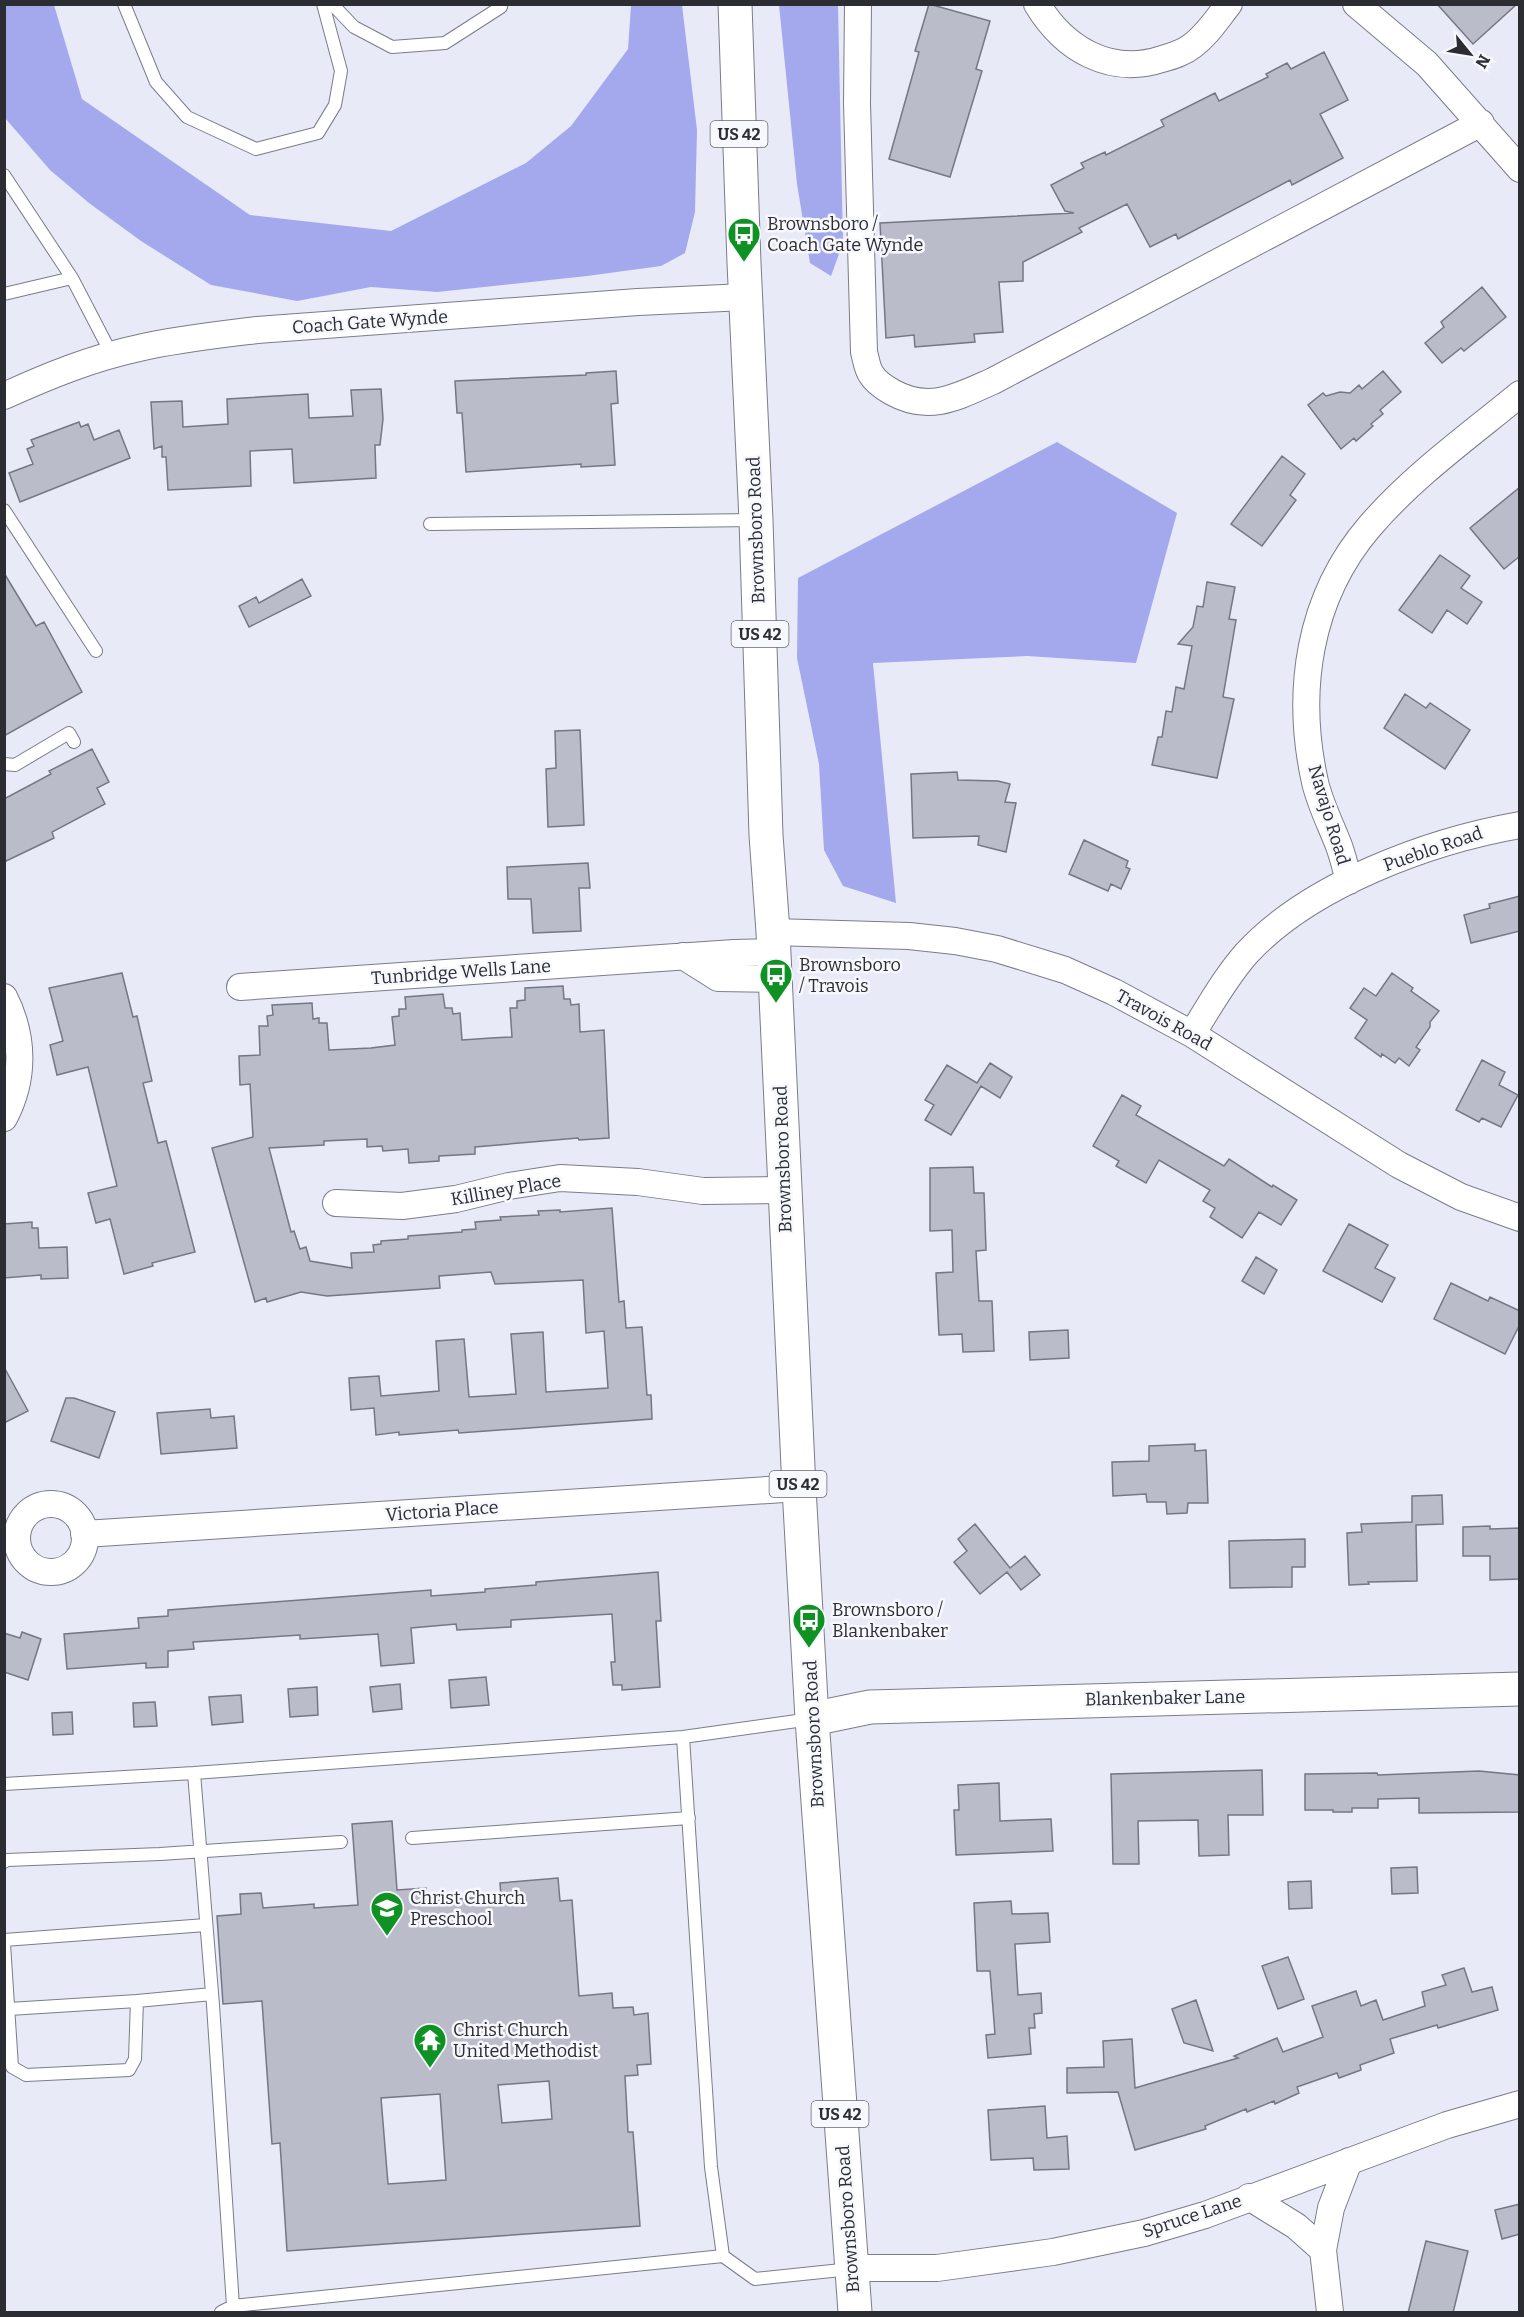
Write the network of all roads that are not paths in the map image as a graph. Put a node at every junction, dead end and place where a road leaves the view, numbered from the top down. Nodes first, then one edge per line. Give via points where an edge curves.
1 (124, 4) edge
2 (323, 4) edge
3 (332, 4) edge
4 (735, 4) edge
5 (858, 4) edge
6 (1037, 4) edge
7 (1229, 4) edge
8 (1356, 4) edge
9 (501, 6) dead end
10 (1481, 123) junction
11 (1520, 169) edge
12 (4, 175) edge
13 (72, 278) junction
14 (4, 294) edge
15 (745, 297) junction
16 (112, 355) junction
17 (1520, 394) edge
18 (4, 396) edge
19 (4, 510) edge
20 (756, 520) junction
21 (430, 524) dead end
22 (96, 651) dead end
23 (74, 742) dead end
24 (4, 764) edge
25 (1520, 825) edge
26 (1349, 880) junction
27 (774, 954) junction
28 (240, 987) dead end
29 (4, 997) edge
30 (1192, 1034) junction
31 (4, 1118) edge
32 (784, 1190) junction
33 (336, 1203) dead end
34 (1520, 1218) edge
35 (799, 1488) junction
36 (84, 1534) dead end
37 (1520, 1689) edge
38 (812, 1719) junction
39 (683, 1737) junction
40 (194, 1773) junction
41 (4, 1784) edge
42 (689, 1818) junction
43 (412, 1838) dead end
44 (341, 1842) dead end
45 (200, 1851) junction
46 (4, 1862) edge
47 (206, 1925) junction
48 (4, 1942) edge
49 (212, 1994) junction
50 (137, 2001) junction
51 (9, 2009) junction
52 (1520, 2104) edge
53 (1349, 2161) junction
54 (1249, 2197) junction
55 (1323, 2250) junction
56 (723, 2256) junction
57 (852, 2268) junction
58 (233, 2306) junction
59 (221, 2313) edge
60 (855, 2313) edge
61 (1330, 2313) edge

1 - 2 lane via 156,82 187,117 256,149 318,133 335,105 341,71
3 - 9 lane via 354,27 392,47 445,43
4 - 15 main road, Brownsboro Road / US 42
5 - 10 street via 864,352 871,374 886,389 906,400 930,404 993,381
6 - 7 street via 1063,38 1077,49 1097,59 1129,65 1148,64 1178,54 1203,37
8 - 10 street via 1427,64
10 - 11 street
12 - 13 lane
13 - 14 lane
13 - 16 lane
15 - 16 street, Coach Gate Wynde via 257,330 203,336
15 - 20 main road, Brownsboro Road / US 42
16 - 18 street, Coach Gate Wynde via 48,376
17 - 26 street, Navajo Road via 1404,490 1369,527 1340,567 1322,606 1309,653 1306,731 1315,783
19 - 22 lane
20 - 21 lane
20 - 27 main road, Brownsboro Road / US 42 via 766,835
23 - 24 lane via 69,733 15,765
25 - 26 street, Pueblo Road via 1478,832 1427,848
26 - 30 street, Navajo Road via 1323,894 1260,941 1220,989
27 - 28 street, Tunbridge Wells Lane via 718,978 683,956
27 - 30 street, Travois Road via 909,936 955,940 1065,970
27 - 32 main road, Brownsboro Road / US 42
29 - 31 street via 15,1025 20,1060 16,1092
30 - 34 street, Travois Road via 1399,1165 1461,1197
32 - 33 street, Killiney Place via 703,1191 638,1182 560,1178 402,1206
32 - 35 main road, Brownsboro Road / US 42
35 - 36 street, Victoria Place
35 - 38 main road, Brownsboro Road / US 42
37 - 38 main road, Blankenbaker Lane via 870,1707
38 - 39 lane
38 - 57 main road, Brownsboro Road / US 42
39 - 40 lane
39 - 42 lane
40 - 41 lane
40 - 45 lane
42 - 43 lane
42 - 56 lane via 711,2167
44 - 45 lane
45 - 46 lane
45 - 47 lane
47 - 48 lane
47 - 49 lane
48 - 51 lane
49 - 50 lane
49 - 58 lane
50 - 51 lane
50 - 51 lane via 135,2059 129,2070 26,2075 12,2067
52 - 53 street, Spruce Lane via 1447,2124
53 - 54 street, Spruce Lane
53 - 55 street via 1331,2208
54 - 55 street via 1296,2226
54 - 57 street, Spruce Lane via 1144,2233 1053,2252 937,2268
55 - 61 street
56 - 57 lane via 754,2279
56 - 58 lane
57 - 60 main road, Brownsboro Road / US 42
58 - 59 lane

